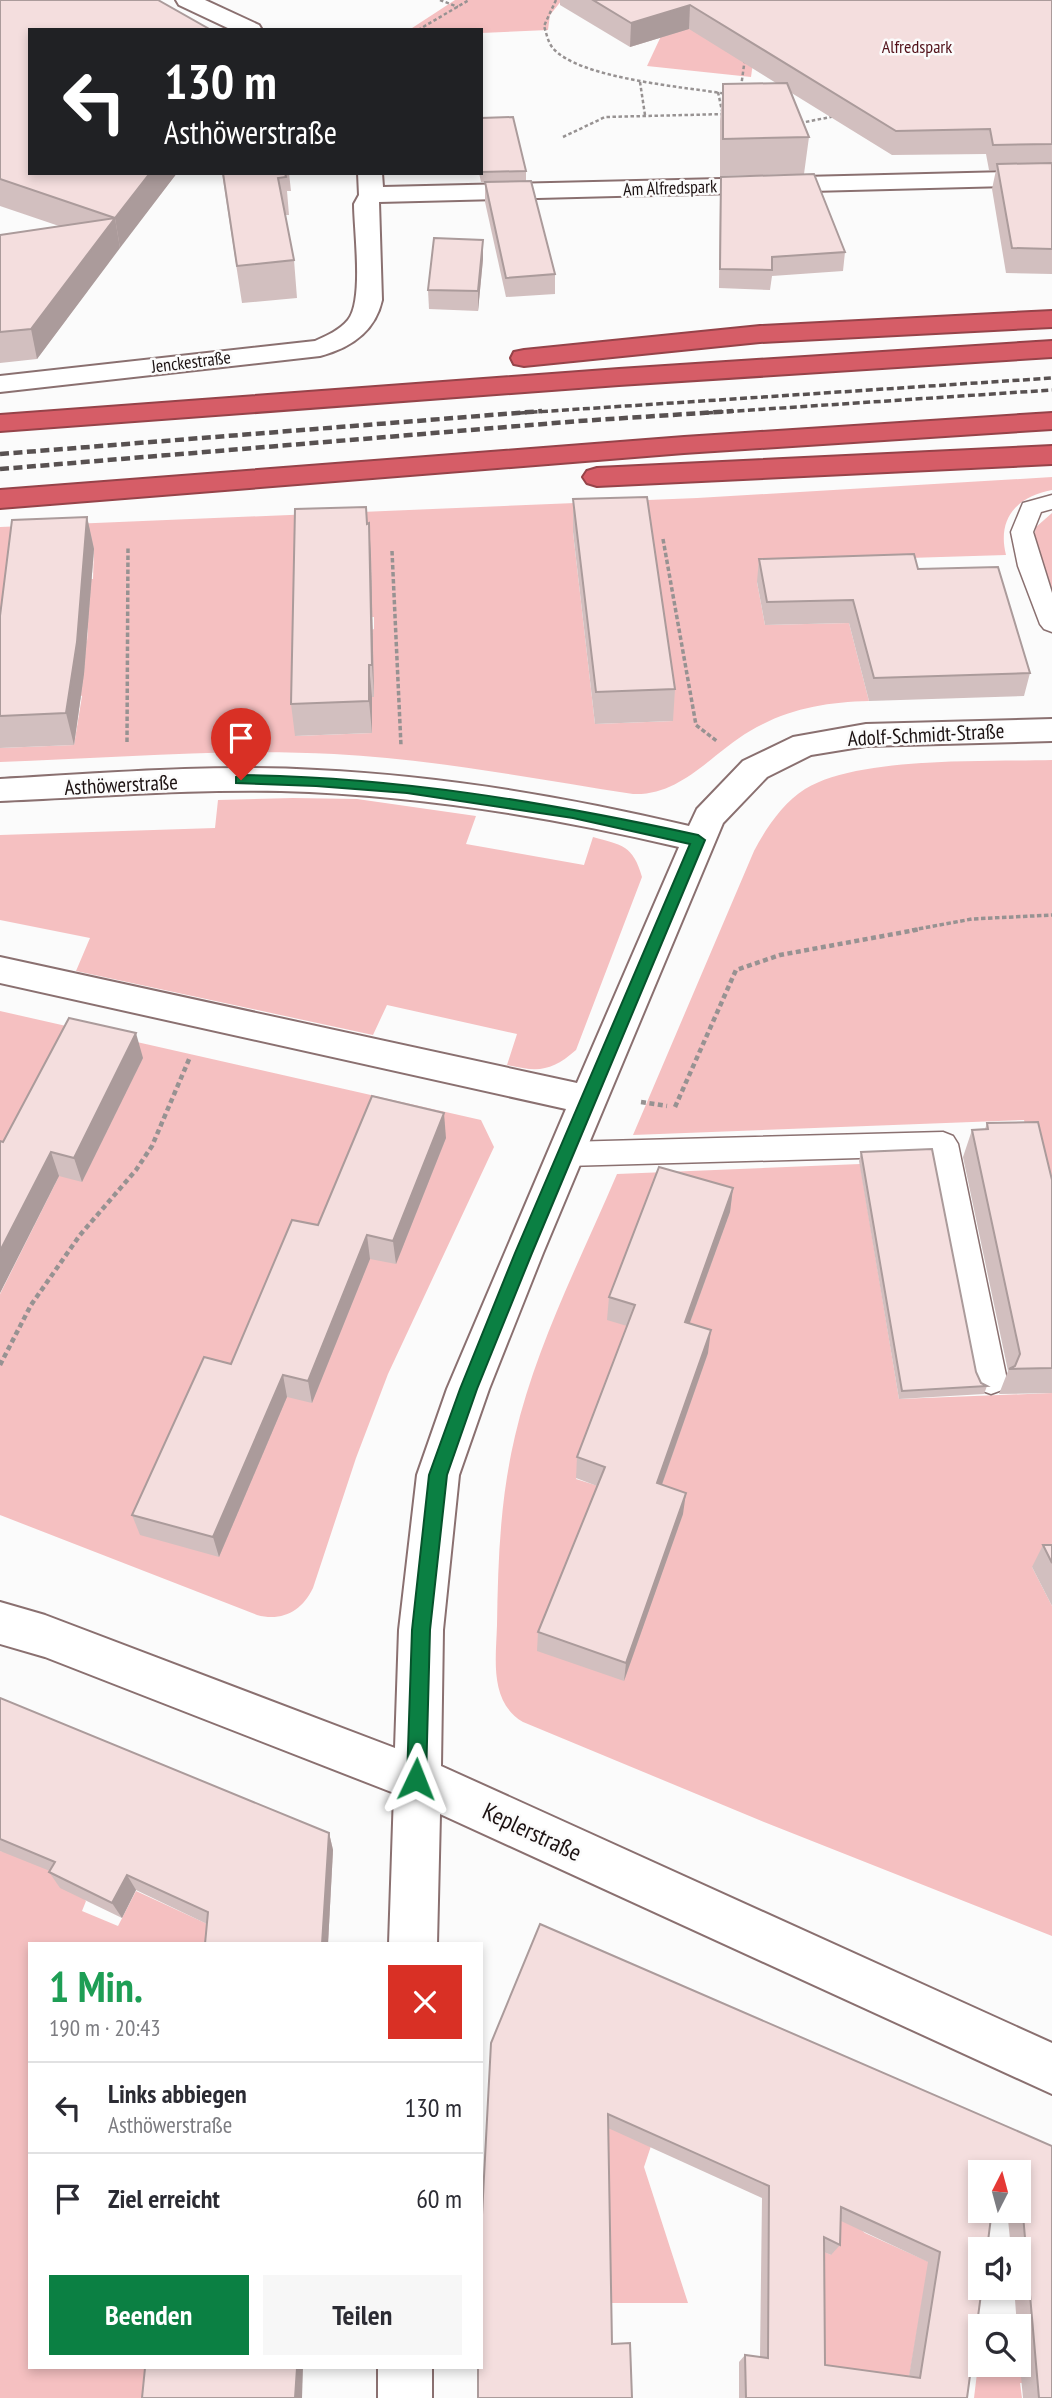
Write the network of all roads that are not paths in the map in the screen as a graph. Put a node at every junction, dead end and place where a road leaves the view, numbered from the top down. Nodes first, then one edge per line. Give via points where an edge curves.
1 (187, 0) edge
2 (247, 28) edge
3 (1052, 178) edge
4 (371, 184) edge
5 (368, 312) joint
6 (1052, 319) edge
7 (1052, 349) edge
8 (0, 384) edge
9 (46, 419) junction
10 (1052, 421) edge
11 (0, 423) edge
12 (1052, 455) edge
13 (80, 492) junction
14 (0, 499) edge
15 (1052, 502) edge
16 (1052, 624) edge
17 (1052, 730) edge
18 (0, 790) edge
19 (698, 840) junction
20 (0, 970) edge
21 (589, 1100) junction
22 (566, 1154) junction
23 (991, 1380) dead end
24 (0, 1623) edge
25 (416, 1779) junction
26 (413, 1942) edge
27 (1052, 2069) edge
28 (405, 2369) edge
29 (405, 2398) edge

1 - 2 street
3 - 4 street, Am Alfredspark
4 - 5 street, Am Alfredspark via 366,204
5 - 8 street, Jenckestraße via 346,338 320,348
6 - 9 highway via 760,334 278,382
7 - 9 highway
9 - 11 highway
10 - 13 highway
12 - 13 highway via 427,485
13 - 14 highway
15 - 16 lane via 1031,508 1022,533
17 - 19 street, Adolf-Schmidt-Straße via 866,735 804,746 755,769 709,817
18 - 19 street, Asthöwerstraße via 216,780 316,781 511,803
19 - 21 street, Adolf-Schmidt-Straße
20 - 21 street
21 - 22 street, Adolf-Schmidt-Straße
22 - 23 lane via 943,1144
22 - 25 street, Adolf-Schmidt-Straße via 468,1389 438,1475 421,1630
24 - 25 street, Keplerstraße
25 - 26 street, Adolf-Schmidt-Straße
25 - 27 street, Keplerstraße
28 - 29 street

